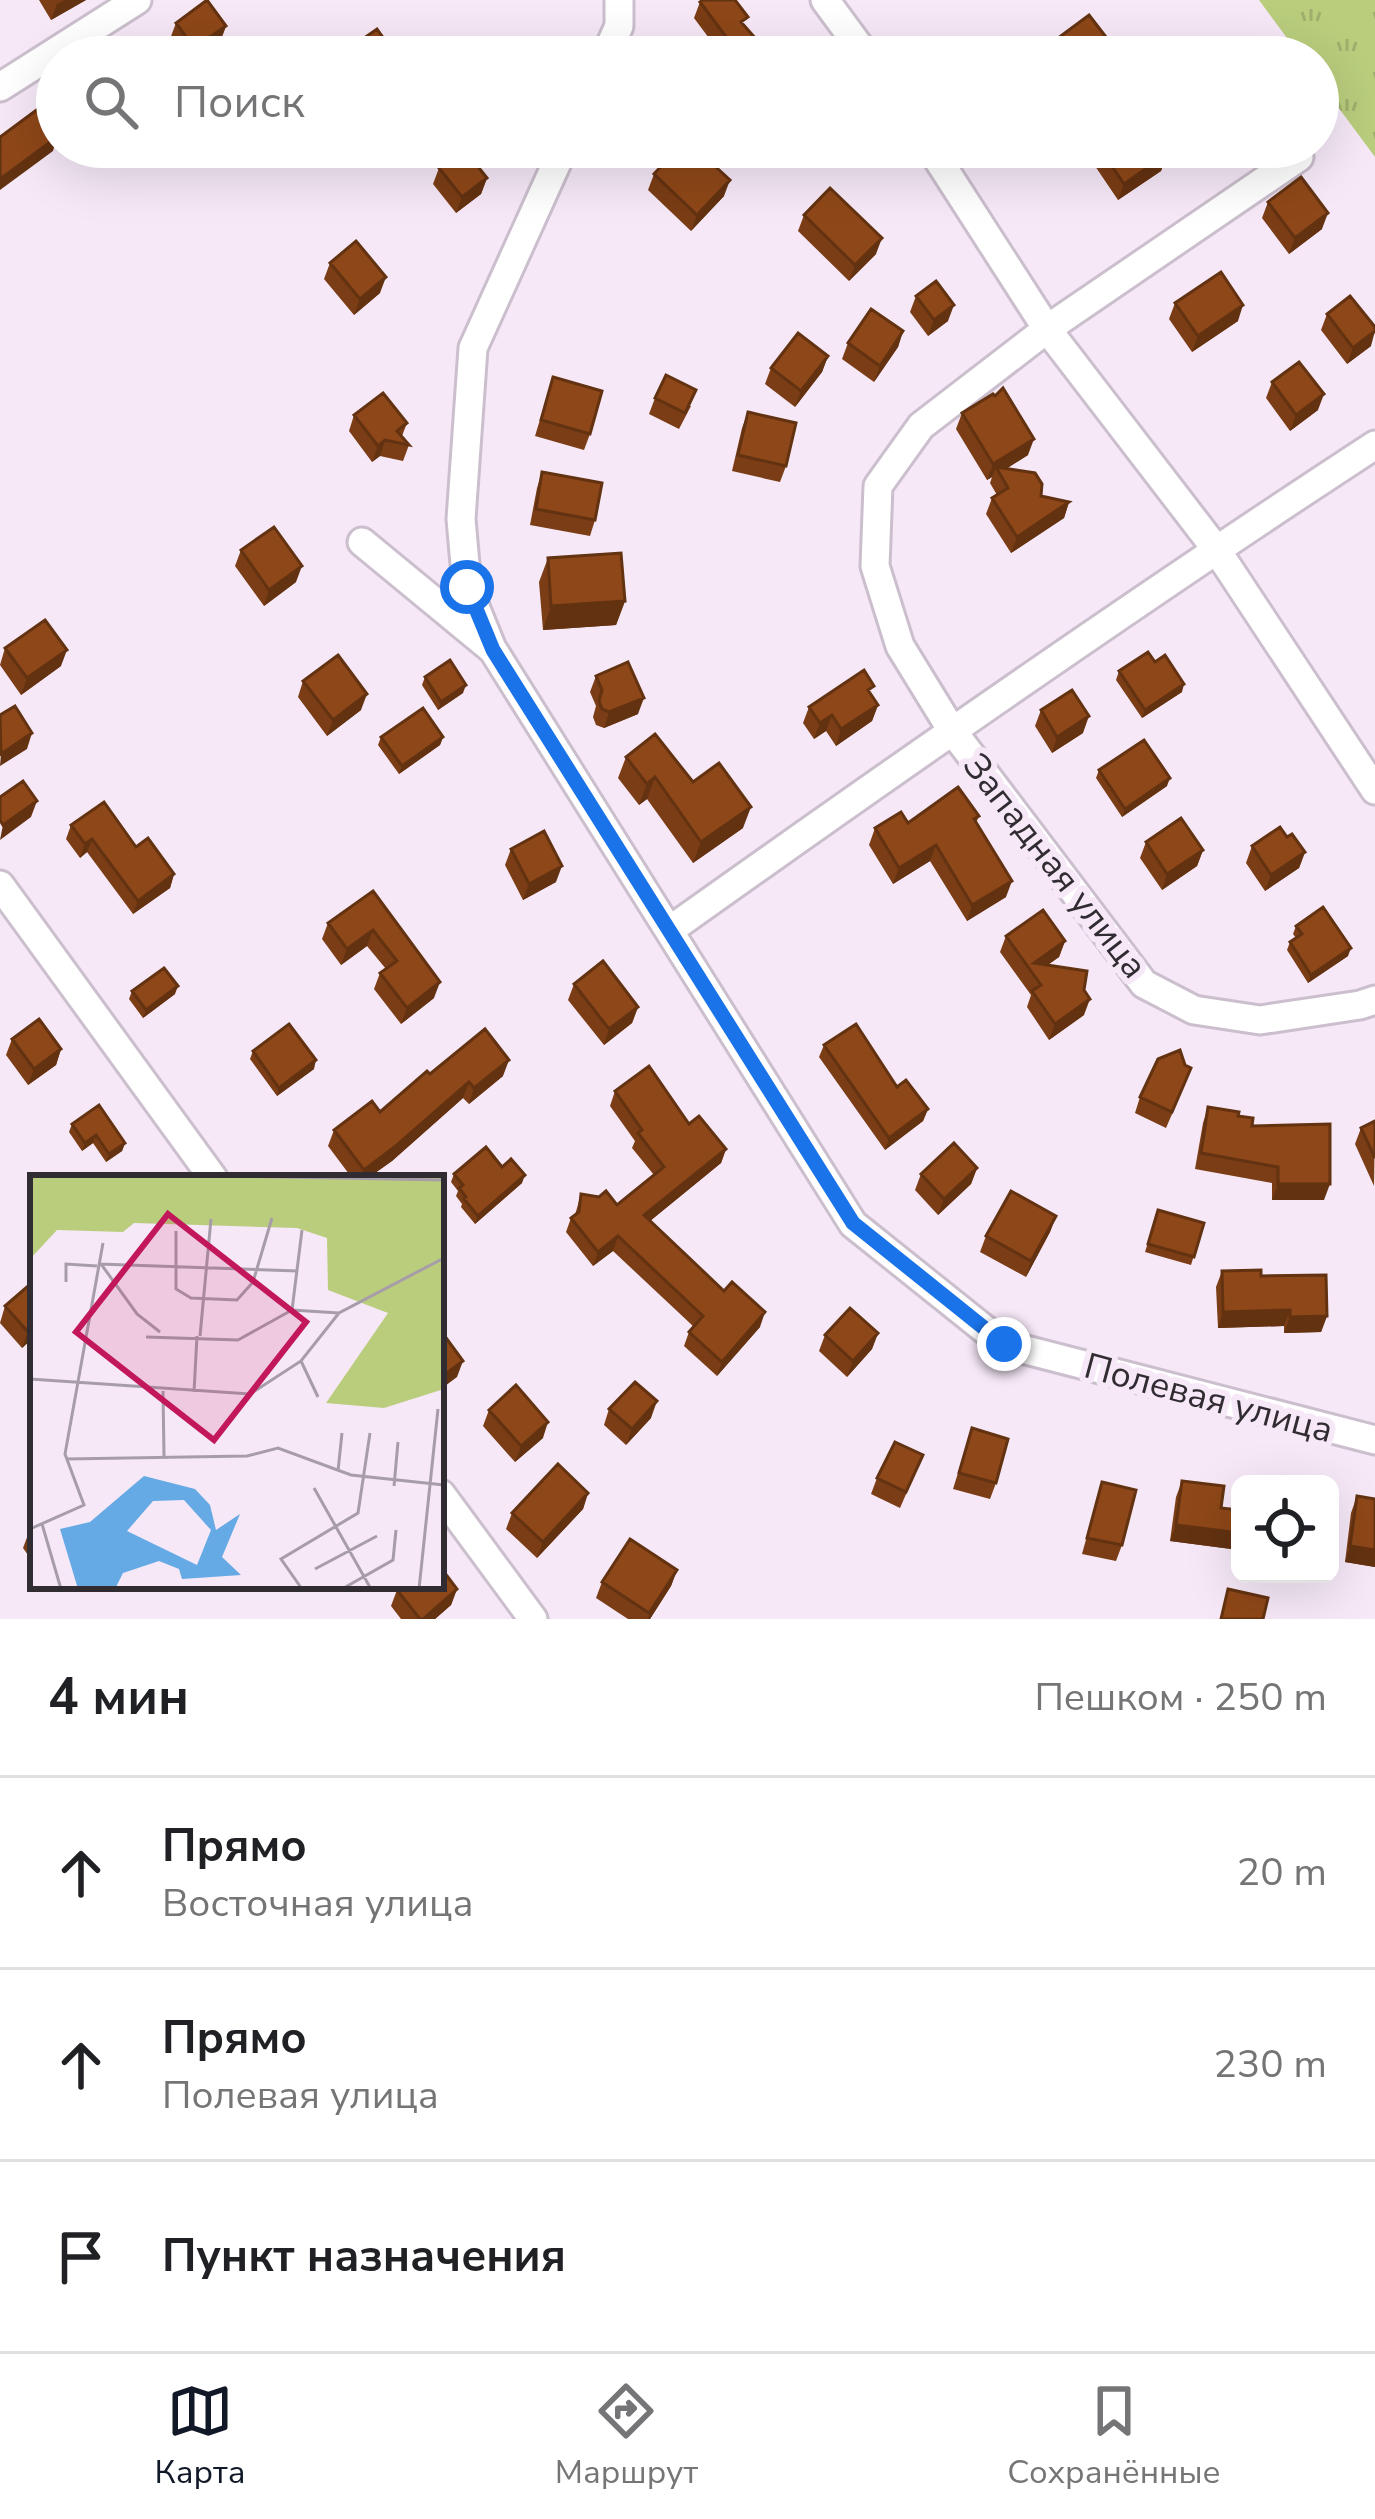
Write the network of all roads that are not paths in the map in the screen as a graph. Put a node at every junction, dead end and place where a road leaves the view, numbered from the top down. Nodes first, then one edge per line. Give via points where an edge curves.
1 (136, 0) edge
2 (619, 0) edge
3 (825, 0) edge
4 (80, 36) edge
5 (614, 36) edge
6 (852, 36) edge
7 (36, 64) edge
8 (0, 87) edge
9 (554, 168) edge
10 (944, 168) edge
11 (1283, 168) edge
12 (1047, 329) junction
13 (1375, 445) edge
14 (362, 542) dead end
15 (1216, 549) junction
16 (493, 650) junction
17 (951, 729) junction
18 (1375, 790) edge
19 (0, 885) edge
20 (670, 929) junction
21 (1375, 1000) edge
22 (211, 1175) edge
23 (1375, 1440) edge
24 (444, 1498) edge
25 (533, 1619) edge

1 - 4 street
2 - 5 street
3 - 6 street
7 - 8 street
9 - 16 street via 473,348 461,519 467,587
10 - 12 street
11 - 12 street, Западная улица
12 - 15 street
12 - 17 street, Западная улица via 921,426 878,486 875,566 900,646
13 - 15 street, Западная улица
14 - 16 street, Полевая улица
15 - 17 street, Западная улица
15 - 18 street
16 - 20 street, Полевая улица
17 - 20 street, Западная улица
17 - 21 street, Западная улица via 1144,984 1195,1010 1260,1020
19 - 22 street
20 - 23 street, Полевая улица via 853,1223 1004,1344
24 - 25 street

